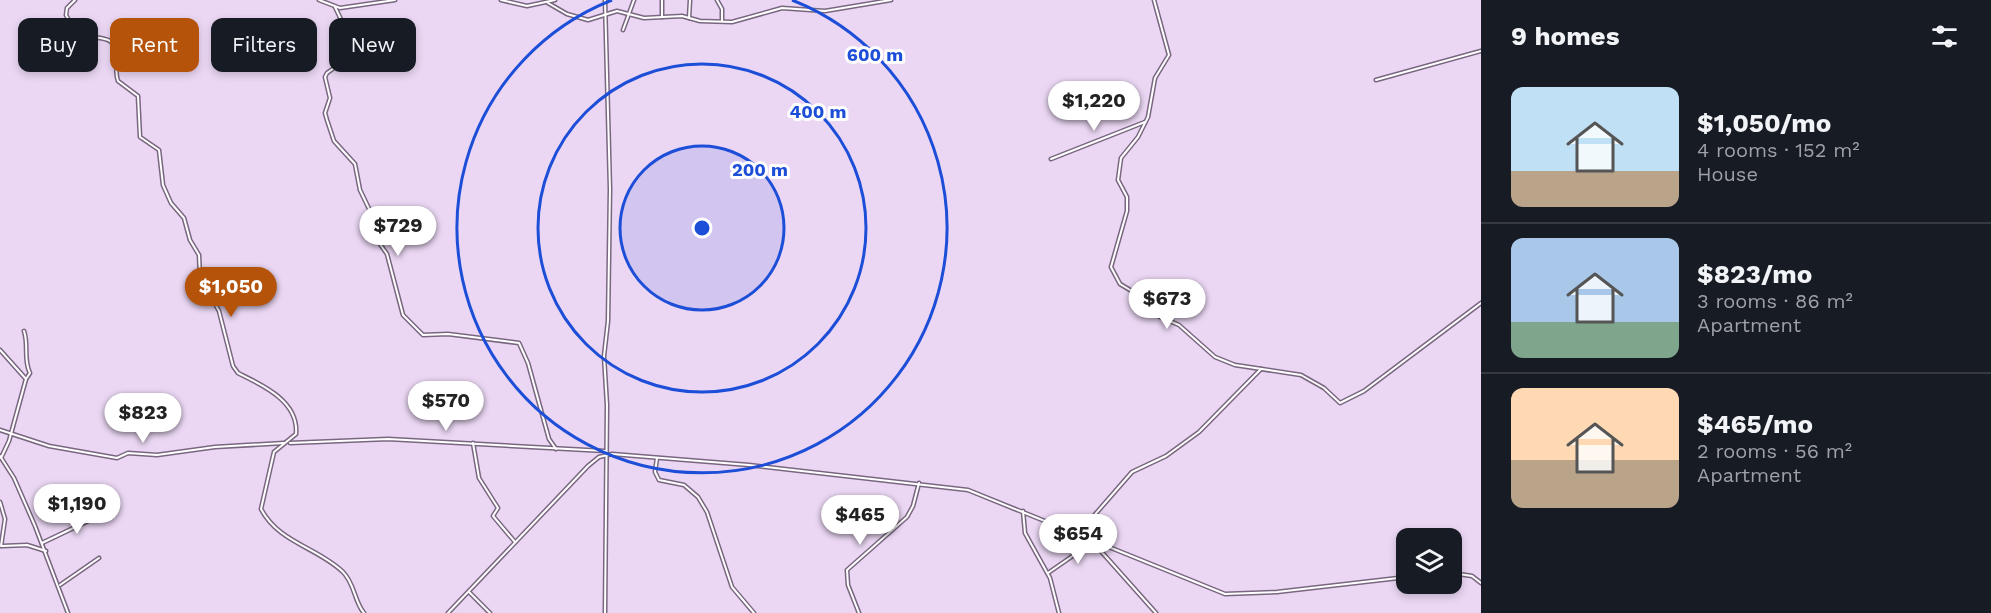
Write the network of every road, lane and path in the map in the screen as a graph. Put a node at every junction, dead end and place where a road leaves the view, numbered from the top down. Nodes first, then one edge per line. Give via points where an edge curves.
1 (75, 0) edge
2 (319, 0) edge
3 (395, 0) edge
4 (501, 0) edge
5 (555, 0) edge
6 (604, 0) edge
7 (634, 0) edge
8 (662, 0) edge
9 (690, 0) edge
10 (717, 0) edge
11 (891, 0) edge
12 (1154, 0) edge
13 (548, 3) junction
14 (335, 7) junction
15 (604, 15) junction
16 (631, 15) junction
17 (662, 17) junction
18 (689, 18) junction
19 (722, 21) junction
20 (623, 30) dead end
21 (1481, 51) edge
22 (1376, 80) dead end
23 (1145, 122) junction
24 (1051, 159) dead end
25 (1481, 303) edge
26 (24, 331) dead end
27 (0, 350) edge
28 (1261, 369) junction
29 (26, 379) junction
30 (0, 430) edge
31 (11, 434) junction
32 (287, 443) junction
33 (473, 443) junction
34 (556, 449) junction
35 (605, 453) junction
36 (1, 457) edge
37 (657, 458) junction
38 (919, 483) junction
39 (0, 502) edge
40 (1023, 511) junction
41 (105, 513) dead end
42 (1078, 534) junction
43 (1087, 537) junction
44 (1091, 540) junction
45 (515, 542) junction
46 (42, 543) junction
47 (0, 546) edge
48 (46, 551) junction
49 (99, 558) dead end
50 (1048, 573) junction
51 (1462, 574) edge
52 (1396, 578) edge
53 (1481, 583) edge
54 (60, 585) junction
55 (469, 591) junction
56 (68, 613) edge
57 (364, 613) edge
58 (448, 613) edge
59 (490, 613) edge
60 (605, 613) edge
61 (754, 613) edge
62 (859, 613) edge
63 (1059, 613) edge
64 (1156, 613) edge

1 - 32 street via 66,15 73,28 88,37 112,43 118,81 138,96 141,137 159,150 165,188 184,218 199,255 200,276 219,311 233,366 290,408 296,432
2 - 14 street
3 - 14 street
4 - 13 street via 527,6
5 - 13 street
6 - 15 street
7 - 16 street
8 - 17 street
9 - 18 street
10 - 19 street
11 - 19 street via 825,11 785,8 736,22
12 - 23 street via 1169,54 1155,78
13 - 15 street via 586,20
14 - 34 street via 350,38 344,61 325,77 330,98 326,116 334,141 355,164 360,190 373,217 375,237 387,254 403,315 423,334 519,343 550,442
15 - 16 street via 617,11
15 - 35 street via 610,189
16 - 17 street
16 - 20 street
17 - 18 street
18 - 19 street
21 - 22 street
23 - 24 street
23 - 28 street via 1121,158 1118,180 1127,197 1127,211 1111,263 1112,273 1158,316 1179,325 1215,357
25 - 28 street via 1364,391 1342,403 1300,375
26 - 29 street via 28,342 25,362 30,373
27 - 29 street
28 - 42 street via 1194,436 1166,456 1132,472
29 - 31 street
30 - 31 street
31 - 32 street via 49,447 117,458 128,453 157,455
31 - 36 street
32 - 33 street via 388,439
32 - 57 street via 274,452 261,509 281,535 343,572
33 - 34 street
33 - 45 street via 479,478 498,508 493,516
34 - 35 street
35 - 37 street
35 - 45 street
35 - 60 street
36 - 46 street
37 - 38 street
37 - 61 street via 657,478 687,486 704,506 732,587
38 - 40 street via 968,490
38 - 62 street via 907,517 847,570 848,585
39 - 47 street via 5,519
40 - 42 street
40 - 50 street via 1027,537
41 - 46 street
42 - 43 street
43 - 44 street
43 - 50 street via 1074,555
44 - 52 street via 1225,594
44 - 64 street
45 - 55 street
46 - 48 street
47 - 48 street via 27,545
48 - 54 street
49 - 54 street
50 - 63 street
51 - 53 street
54 - 56 street
55 - 58 street
55 - 59 street

